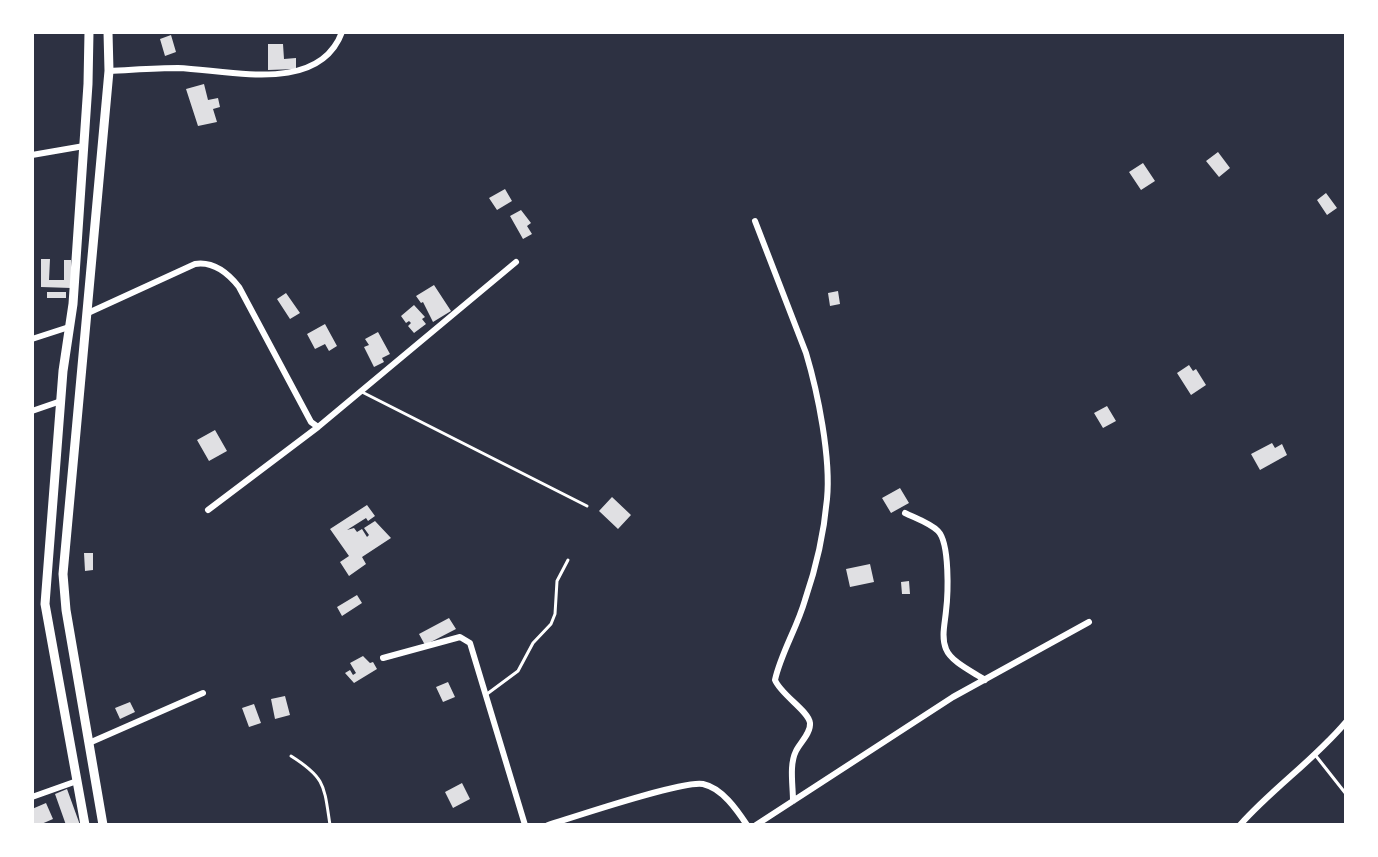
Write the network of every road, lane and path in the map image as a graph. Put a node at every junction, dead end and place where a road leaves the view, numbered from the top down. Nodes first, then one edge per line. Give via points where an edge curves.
1 (89, 32) edge
2 (108, 32) edge
3 (342, 32) edge
4 (109, 71) junction
5 (84, 146) junction
6 (32, 155) edge
7 (755, 221) dead end
8 (516, 262) dead end
9 (88, 313) junction
10 (69, 327) junction
11 (32, 339) edge
12 (361, 392) junction
13 (61, 401) junction
14 (32, 411) edge
15 (318, 427) junction
16 (587, 506) dead end
17 (208, 510) dead end
18 (905, 513) dead end
19 (568, 560) dead end
20 (1089, 622) dead end
21 (383, 658) dead end
22 (985, 680) junction
23 (203, 693) dead end
24 (486, 694) junction
25 (1346, 722) edge
26 (88, 744) junction
27 (1315, 755) junction
28 (291, 756) dead end
29 (77, 781) junction
30 (1346, 794) edge
31 (32, 797) edge
32 (793, 801) junction
33 (85, 825) edge
34 (103, 825) edge
35 (330, 825) edge
36 (525, 825) edge
37 (548, 825) edge
38 (747, 825) edge
39 (756, 825) edge
40 (1240, 825) edge

1 - 5 main road
2 - 4 main road
3 - 4 street via 331,51 294,73
4 - 9 main road
5 - 6 street
5 - 10 main road
7 - 32 street via 806,353 827,465 828,496 812,577 775,680 810,723 792,760
8 - 12 street
9 - 15 street via 195,264 214,265 239,287
9 - 26 main road via 63,574
10 - 11 street
10 - 13 main road
12 - 15 street
12 - 16 lane
13 - 14 street
13 - 29 main road via 45,604
15 - 17 street
18 - 22 street via 941,536 948,589 945,648
19 - 24 lane via 557,581 551,624 518,671
20 - 22 street
21 - 24 street via 465,638
22 - 32 street
23 - 26 street
24 - 36 street
25 - 27 street
26 - 34 main road
27 - 30 lane
27 - 40 street
28 - 35 lane via 321,779
29 - 31 street
29 - 33 main road
32 - 39 street
37 - 38 street via 702,784 723,795

